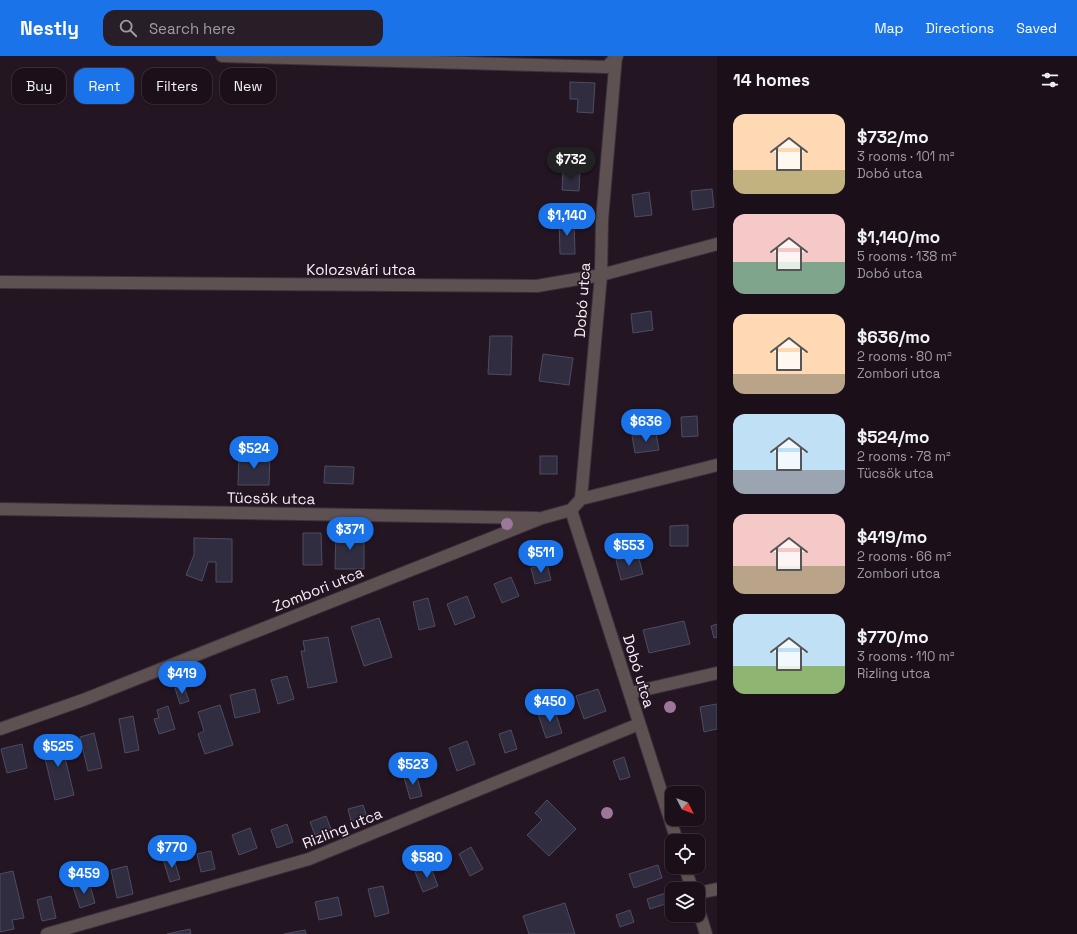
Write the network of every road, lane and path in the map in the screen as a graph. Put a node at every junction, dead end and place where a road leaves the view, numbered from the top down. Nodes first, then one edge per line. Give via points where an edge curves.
1 (222, 56) edge
2 (616, 56) edge
3 (290, 57) edge
4 (717, 244) edge
5 (600, 275) junction
6 (0, 282) edge
7 (717, 465) edge
8 (581, 499) junction
9 (0, 509) edge
10 (571, 510) junction
11 (542, 518) junction
12 (717, 673) edge
13 (630, 693) junction
14 (639, 724) junction
15 (0, 729) edge
16 (675, 834) edge
17 (717, 889) edge
18 (705, 892) edge
19 (702, 922) edge
20 (47, 934) edge
21 (706, 934) edge

1 - 3 street
2 - 3 street via 607,67
2 - 5 street, Dobó utca via 602,220
4 - 5 street, Kolozsvári utca
5 - 6 street, Kolozsvári utca via 537,286
5 - 8 street, Dobó utca
7 - 8 street
8 - 10 street
9 - 11 street, Tücsök utca
10 - 11 street, Zombori utca
10 - 13 street, Dobó utca
11 - 15 street, Zombori utca via 83,700
12 - 13 street
13 - 14 street, Dobó utca
14 - 16 street, Dobó utca
14 - 20 street, Rizling utca via 309,859
17 - 18 street
19 - 21 street

